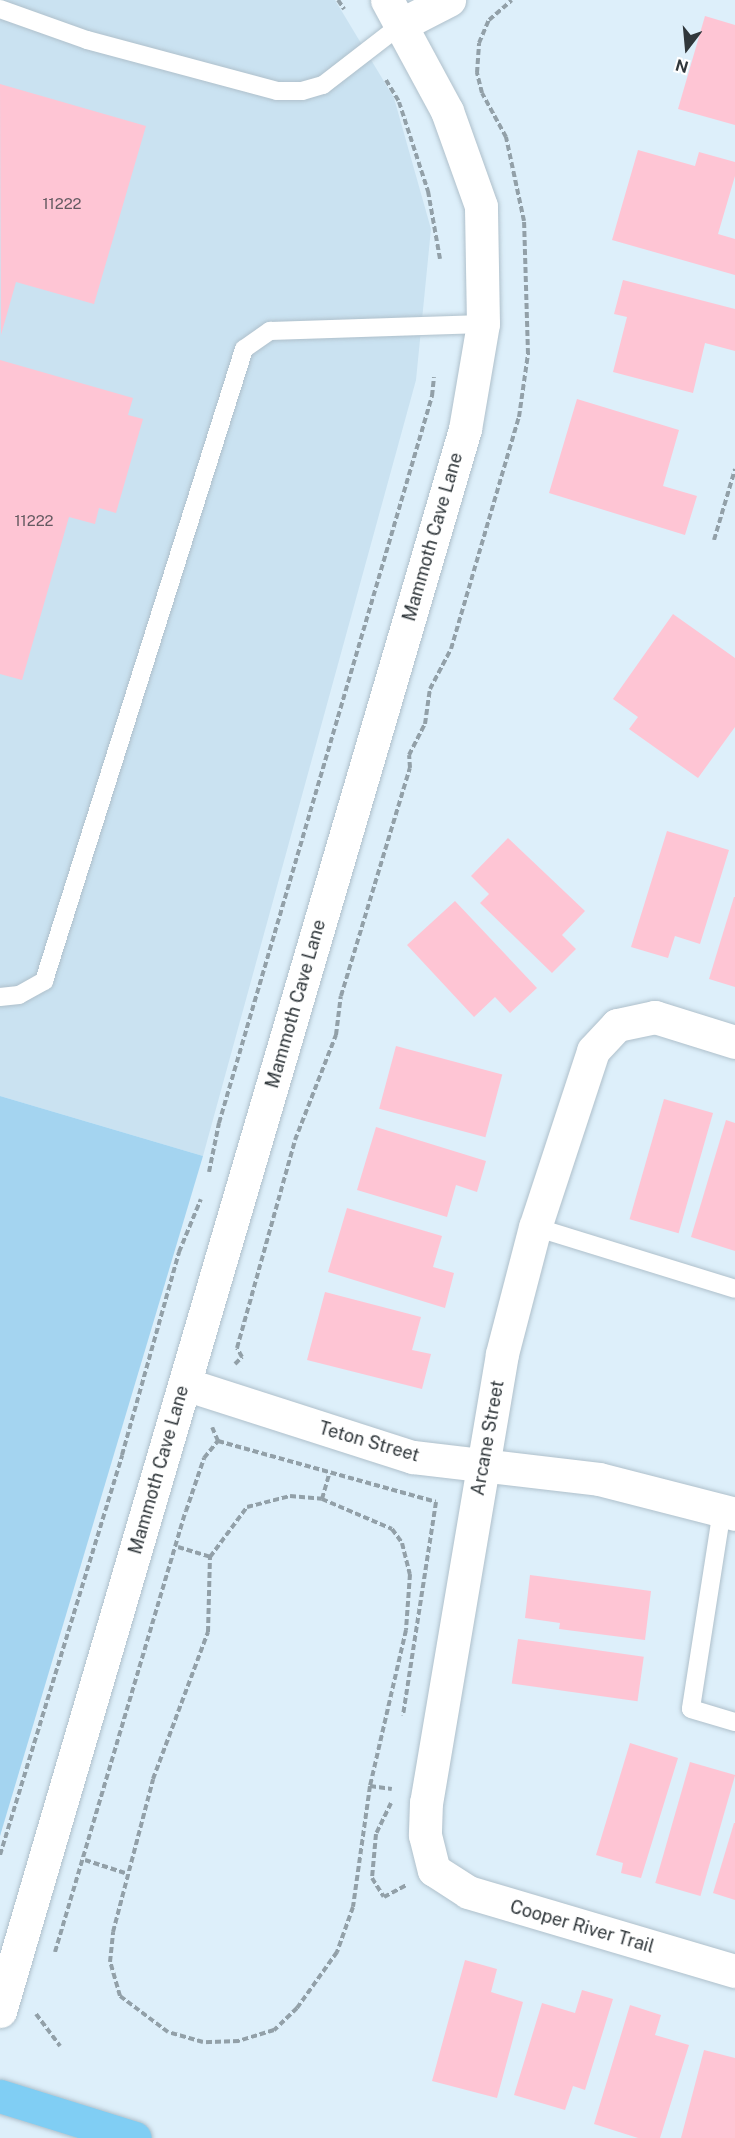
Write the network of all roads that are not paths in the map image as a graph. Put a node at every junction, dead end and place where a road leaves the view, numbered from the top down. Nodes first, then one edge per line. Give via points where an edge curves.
1 (449, 0) edge
2 (0, 9) edge
3 (395, 12) edge
4 (483, 324) junction
5 (0, 997) edge
6 (735, 1042) edge
7 (535, 1227) junction
8 (735, 1289) edge
9 (185, 1384) junction
10 (483, 1465) junction
11 (729, 1512) edge
12 (735, 1722) edge
13 (434, 1870) joint
14 (735, 1971) edge
15 (0, 2011) edge
16 (0, 2097) edge
17 (135, 2138) edge

1 - 3 street
2 - 3 lane via 87,40 276,91 302,91 323,85
3 - 4 street, Mammoth Cave Lane via 447,111 482,206
4 - 5 lane via 270,331 244,349 44,981 19,995
4 - 9 street, Mammoth Cave Lane via 465,429
6 - 7 street, Arcane Street via 655,1017 617,1025 593,1051
7 - 8 lane
7 - 10 street, Arcane Street via 502,1354
9 - 10 street, Teton Street via 413,1457
9 - 15 street, Mammoth Cave Lane
10 - 11 street, Teton Street via 599,1479
10 - 13 street, Arcane Street via 426,1802 425,1835
11 - 12 lane via 691,1709
13 - 14 street, Cooper River Trail via 468,1892 490,1900
16 - 17 main road

